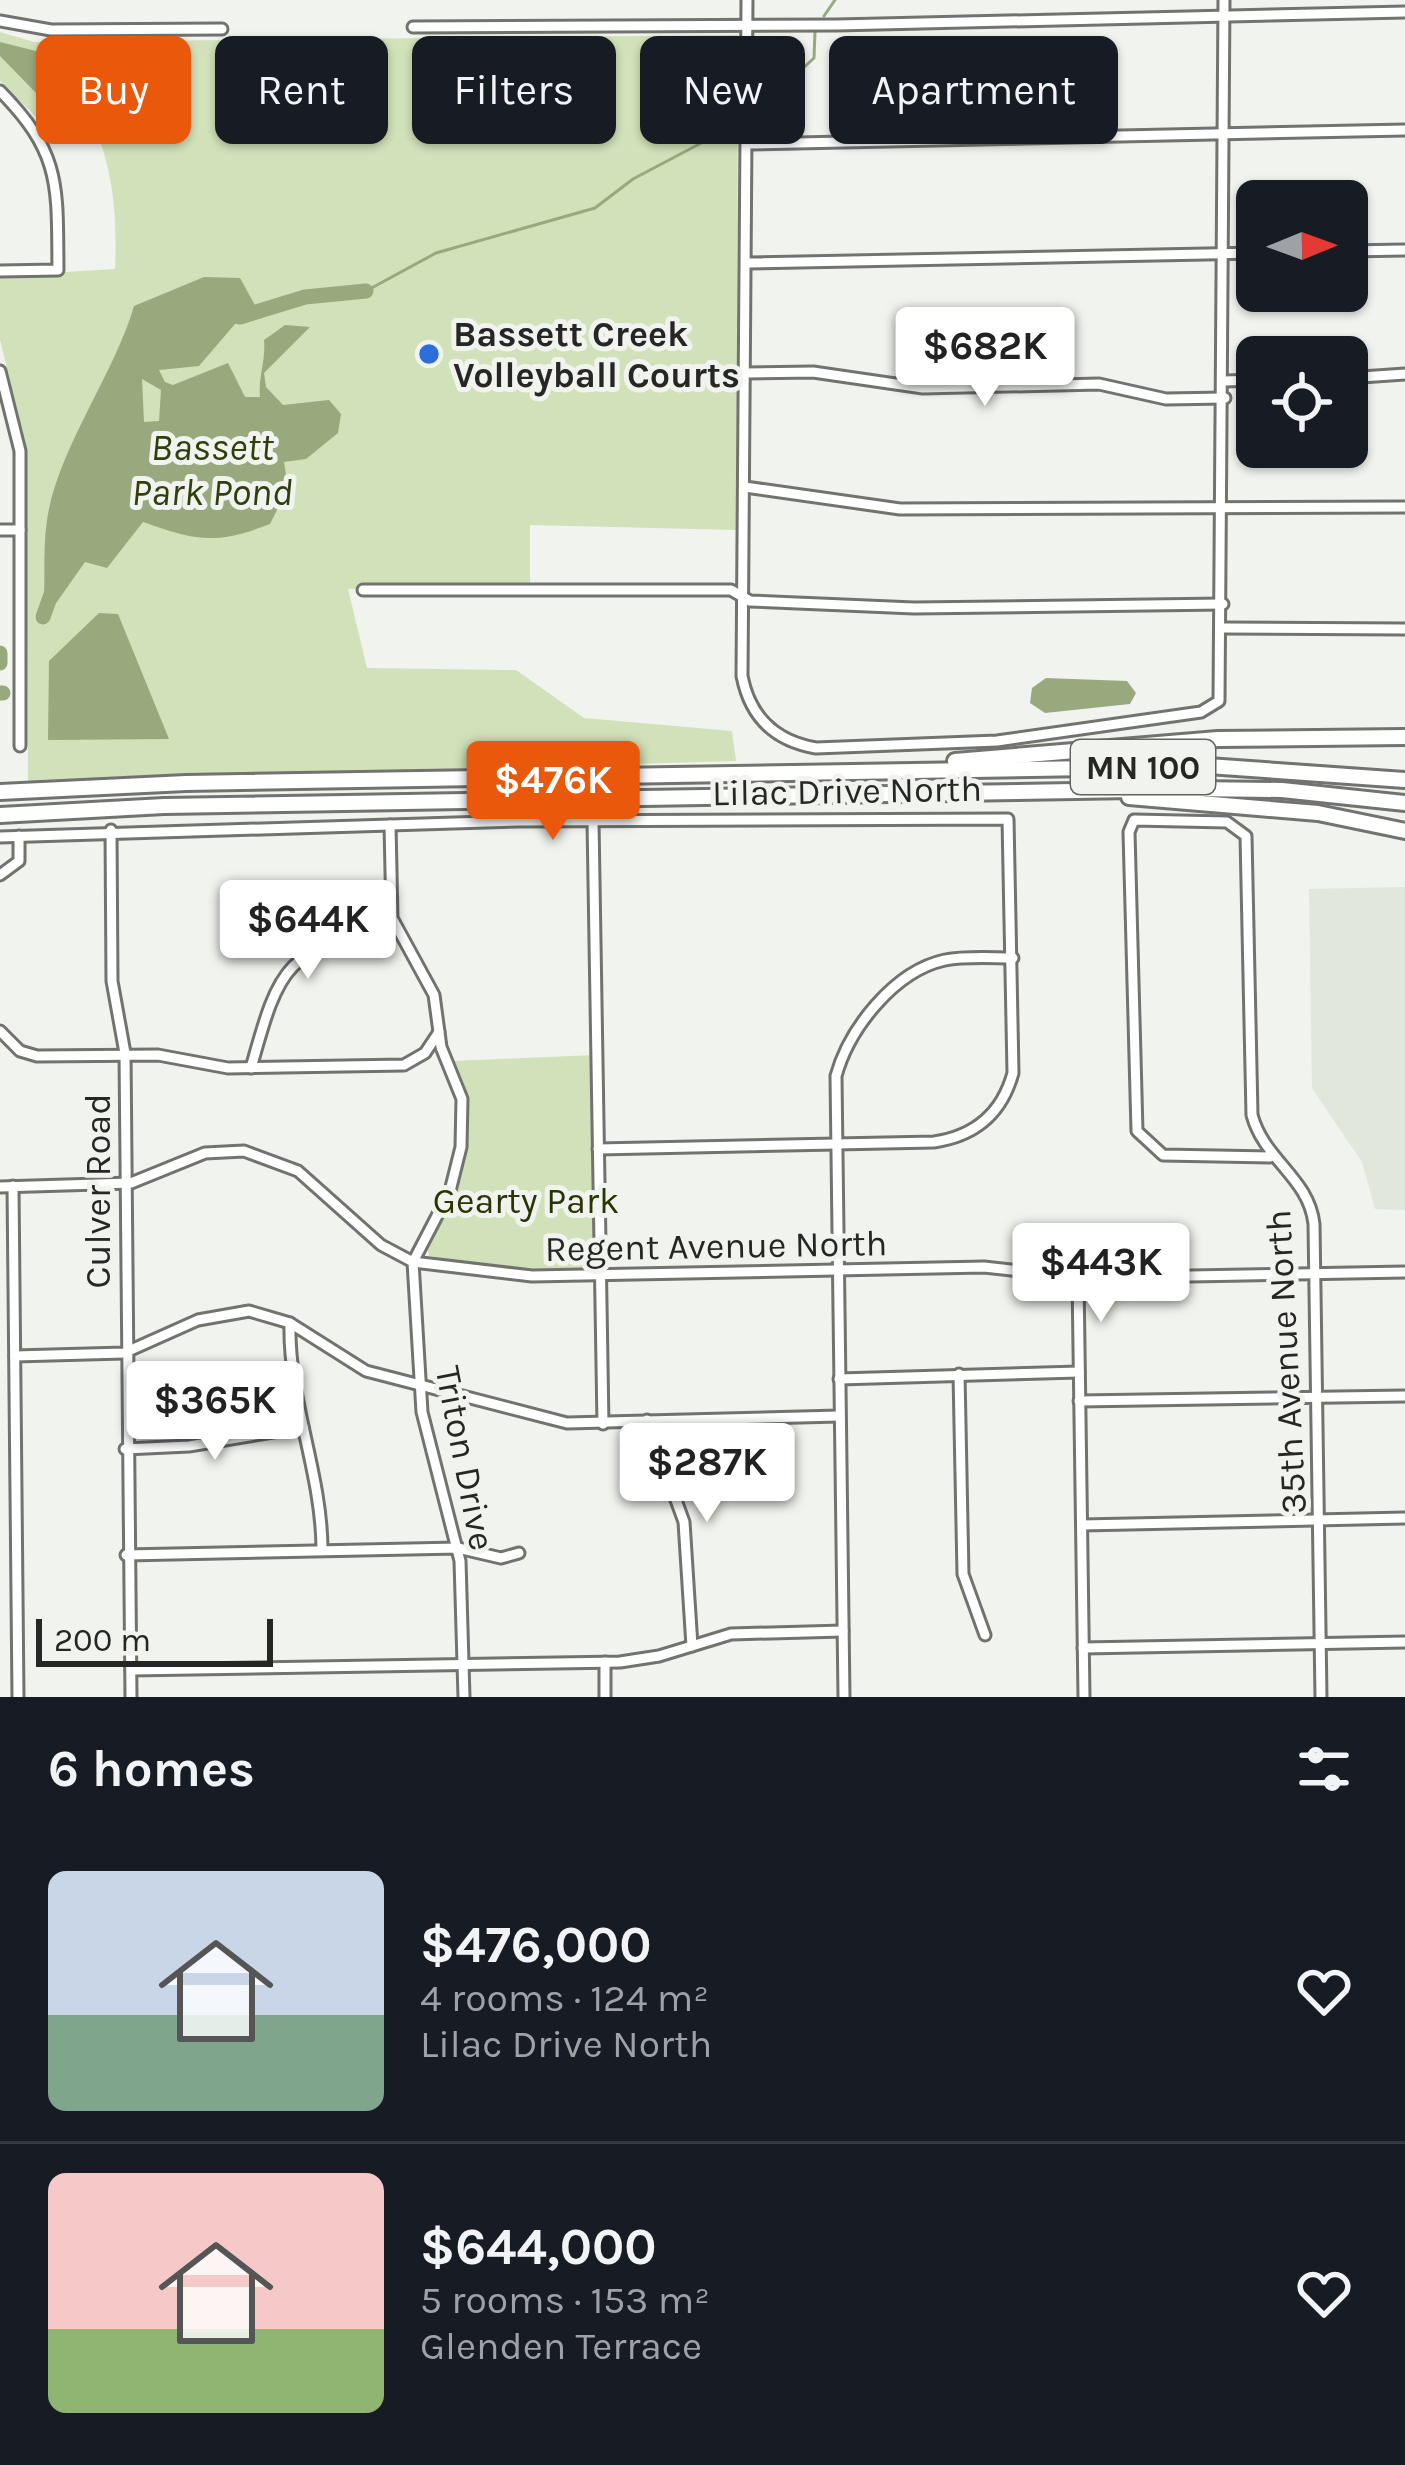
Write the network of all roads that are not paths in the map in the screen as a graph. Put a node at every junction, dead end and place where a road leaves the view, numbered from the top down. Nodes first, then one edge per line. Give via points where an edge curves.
1 (747, 0) edge
2 (1224, 0) edge
3 (1405, 12) edge
4 (1224, 16) junction
5 (0, 21) edge
6 (747, 24) junction
7 (413, 27) dead end
8 (222, 29) dead end
9 (747, 36) edge
10 (0, 91) edge
11 (1405, 130) edge
12 (1224, 134) junction
13 (805, 143) edge
14 (747, 144) edge
15 (1405, 250) edge
16 (1368, 251) edge
17 (1223, 253) junction
18 (1236, 253) edge
19 (747, 263) junction
20 (0, 271) edge
21 (0, 371) edge
22 (746, 374) junction
23 (1405, 374) edge
24 (1368, 377) edge
25 (1225, 381) junction
26 (1236, 381) edge
27 (1225, 398) junction
28 (745, 487) junction
29 (1224, 506) junction
30 (1405, 507) edge
31 (0, 530) edge
32 (20, 530) junction
33 (363, 590) dead end
34 (743, 594) junction
35 (1223, 604) junction
36 (1223, 628) junction
37 (1405, 628) edge
38 (1405, 737) edge
39 (20, 746) dead end
40 (880, 771) junction
41 (1405, 780) edge
42 (1040, 791) junction
43 (0, 792) edge
44 (1405, 803) edge
45 (0, 814) edge
46 (593, 821) junction
47 (390, 825) junction
48 (111, 830) junction
49 (1405, 831) edge
50 (19, 836) junction
51 (0, 837) edge
52 (0, 874) edge
53 (394, 926) junction
54 (1012, 958) junction
55 (0, 1031) edge
56 (439, 1032) junction
57 (125, 1056) junction
58 (251, 1068) junction
59 (836, 1142) junction
60 (598, 1149) junction
61 (1270, 1157) junction
62 (124, 1184) junction
63 (13, 1186) junction
64 (0, 1187) edge
65 (413, 1262) junction
66 (837, 1269) junction
67 (1405, 1272) edge
68 (599, 1275) junction
69 (1315, 1275) junction
70 (1078, 1277) junction
71 (14, 1309) junction
72 (0, 1310) edge
73 (290, 1323) junction
74 (124, 1353) junction
75 (15, 1357) junction
76 (1079, 1372) junction
77 (959, 1374) junction
78 (839, 1378) junction
79 (419, 1387) junction
80 (1405, 1396) edge
81 (1318, 1397) junction
82 (1079, 1401) junction
83 (839, 1416) junction
84 (647, 1420) junction
85 (603, 1424) junction
86 (303, 1427) junction
87 (125, 1449) junction
88 (1405, 1519) edge
89 (1320, 1520) junction
90 (1082, 1525) junction
91 (458, 1548) junction
92 (322, 1550) junction
93 (519, 1553) dead end
94 (126, 1555) junction
95 (843, 1631) junction
96 (985, 1635) dead end
97 (1405, 1642) edge
98 (1320, 1643) junction
99 (692, 1646) junction
100 (1083, 1648) junction
101 (605, 1662) junction
102 (464, 1665) junction
103 (131, 1670) junction
104 (18, 1697) edge
105 (130, 1697) edge
106 (464, 1697) edge
107 (605, 1697) edge
108 (844, 1697) edge
109 (1084, 1697) edge
110 (1321, 1697) edge

1 - 6 street
2 - 4 street
3 - 4 street
4 - 6 street
4 - 12 street
5 - 8 street via 51,30
6 - 7 street
6 - 9 street
10 - 20 street via 53,161 58,270
11 - 12 street
12 - 13 street
12 - 17 street
14 - 19 street
15 - 16 street
17 - 18 street
17 - 19 street
17 - 25 street
19 - 22 street
21 - 32 street via 20,451
22 - 27 street via 813,372 923,388 1117,385 1166,399
22 - 28 street
23 - 24 street
25 - 26 street
25 - 27 street
27 - 29 street
28 - 29 street via 900,509
28 - 34 street
29 - 30 street
29 - 35 street
31 - 32 street
32 - 39 street
33 - 34 street
34 - 35 street via 750,601 914,608
34 - 36 street, Lilac Drive North via 746,693 766,725 815,748 1038,736 1201,712 1220,701
35 - 36 street
36 - 37 street
38 - 40 highway via 1218,739
40 - 41 highway, MN 100 via 1208,766
40 - 43 highway, MN 100
42 - 44 highway, MN 100 via 1282,790
42 - 45 highway, MN 100
42 - 49 highway via 1264,807
46 - 47 street, Lilac Drive North
46 - 54 street, Lilac Drive North via 1008,819
46 - 60 street
47 - 48 street, Lilac Drive North
47 - 53 street
48 - 50 street, Lilac Drive North
48 - 57 street, Culver Road via 112,981
50 - 51 street, Lilac Drive North
50 - 52 street via 19,861
53 - 56 street via 434,994
53 - 58 street via 302,955 269,1001
54 - 59 street via 933,964 875,1007 842,1056
54 - 59 street via 1012,1072 991,1115 950,1140
55 - 57 street via 20,1051
56 - 58 street via 425,1053 404,1064
56 - 65 street via 462,1099 460,1147 450,1191
57 - 58 street
57 - 62 street, Culver Road
59 - 60 street
59 - 66 street
60 - 68 street
61 - 61 street, 35th Avenue North via 1163,1155 1137,1131 1134,820 1243,829 1252,1115
61 - 69 street, 35th Avenue North via 1309,1200
62 - 63 street, Regent Avenue North
62 - 65 street, Regent Avenue North via 206,1153 263,1154 298,1171 381,1245
62 - 74 street, Culver Road
63 - 64 street, Regent Avenue North
63 - 71 street
65 - 68 street, Regent Avenue North
65 - 79 street, Triton Drive
66 - 68 street, Regent Avenue North
66 - 70 street, Regent Avenue North via 984,1267
66 - 78 street
67 - 69 street, Regent Avenue North
68 - 85 street
69 - 70 street, Regent Avenue North
69 - 81 street, 35th Avenue North
70 - 76 street
71 - 72 street
71 - 75 street
73 - 74 street via 227,1312
73 - 79 street via 358,1367
73 - 86 street
74 - 75 street
74 - 87 street, Culver Road
75 - 104 street
76 - 77 street
76 - 82 street
77 - 78 street
77 - 96 street via 963,1574
78 - 83 street
79 - 85 street via 567,1423
79 - 91 street, Triton Drive
80 - 81 street
81 - 82 street
81 - 89 street, 35th Avenue North
82 - 90 street
83 - 84 street
83 - 95 street
84 - 85 street
84 - 99 street via 684,1522
86 - 87 street
86 - 92 street
87 - 94 street, Culver Road
88 - 89 street
89 - 90 street
89 - 98 street, 35th Avenue North
90 - 100 street
91 - 92 street
91 - 93 street via 501,1558
91 - 102 street, Triton Drive
92 - 94 street
94 - 103 street, Culver Road
95 - 99 street via 751,1632
95 - 108 street
97 - 98 street
98 - 100 street
98 - 110 street, 35th Avenue North
99 - 101 street
100 - 109 street
101 - 102 street
101 - 107 street
102 - 103 street
102 - 106 street, Triton Drive
103 - 105 street, Culver Road

